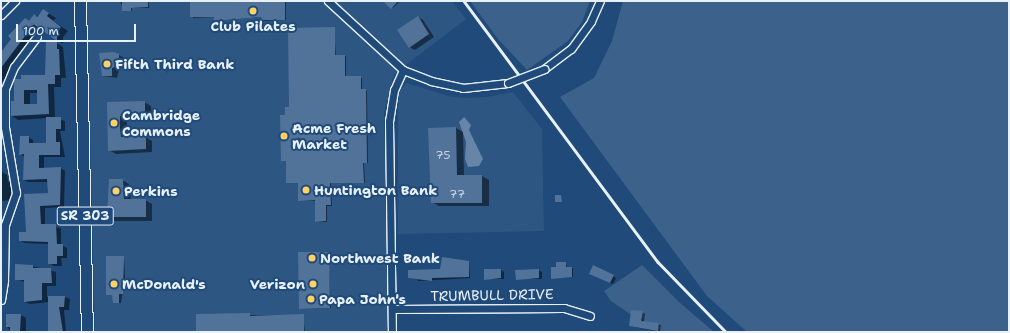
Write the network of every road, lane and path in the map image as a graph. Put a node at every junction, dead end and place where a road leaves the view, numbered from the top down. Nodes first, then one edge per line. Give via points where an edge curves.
1 (15, 1) edge
2 (80, 1) edge
3 (328, 1) edge
4 (600, 1) edge
5 (1, 15) edge
6 (37, 37) dead end
7 (403, 70) junction
8 (1, 300) edge
9 (392, 309) junction
10 (590, 316) dead end
11 (87, 332) edge
12 (392, 332) edge

1 - 5 street
2 - 11 main road, SR 303
3 - 7 street
4 - 7 street, bridge via 591,21 571,49 544,69 508,83 463,88 431,81
6 - 8 street via 14,67 5,89 5,127 16,193 5,225
7 - 9 street via 394,90 389,121
9 - 10 street, TRUMBULL DRIVE via 564,308
9 - 12 street

